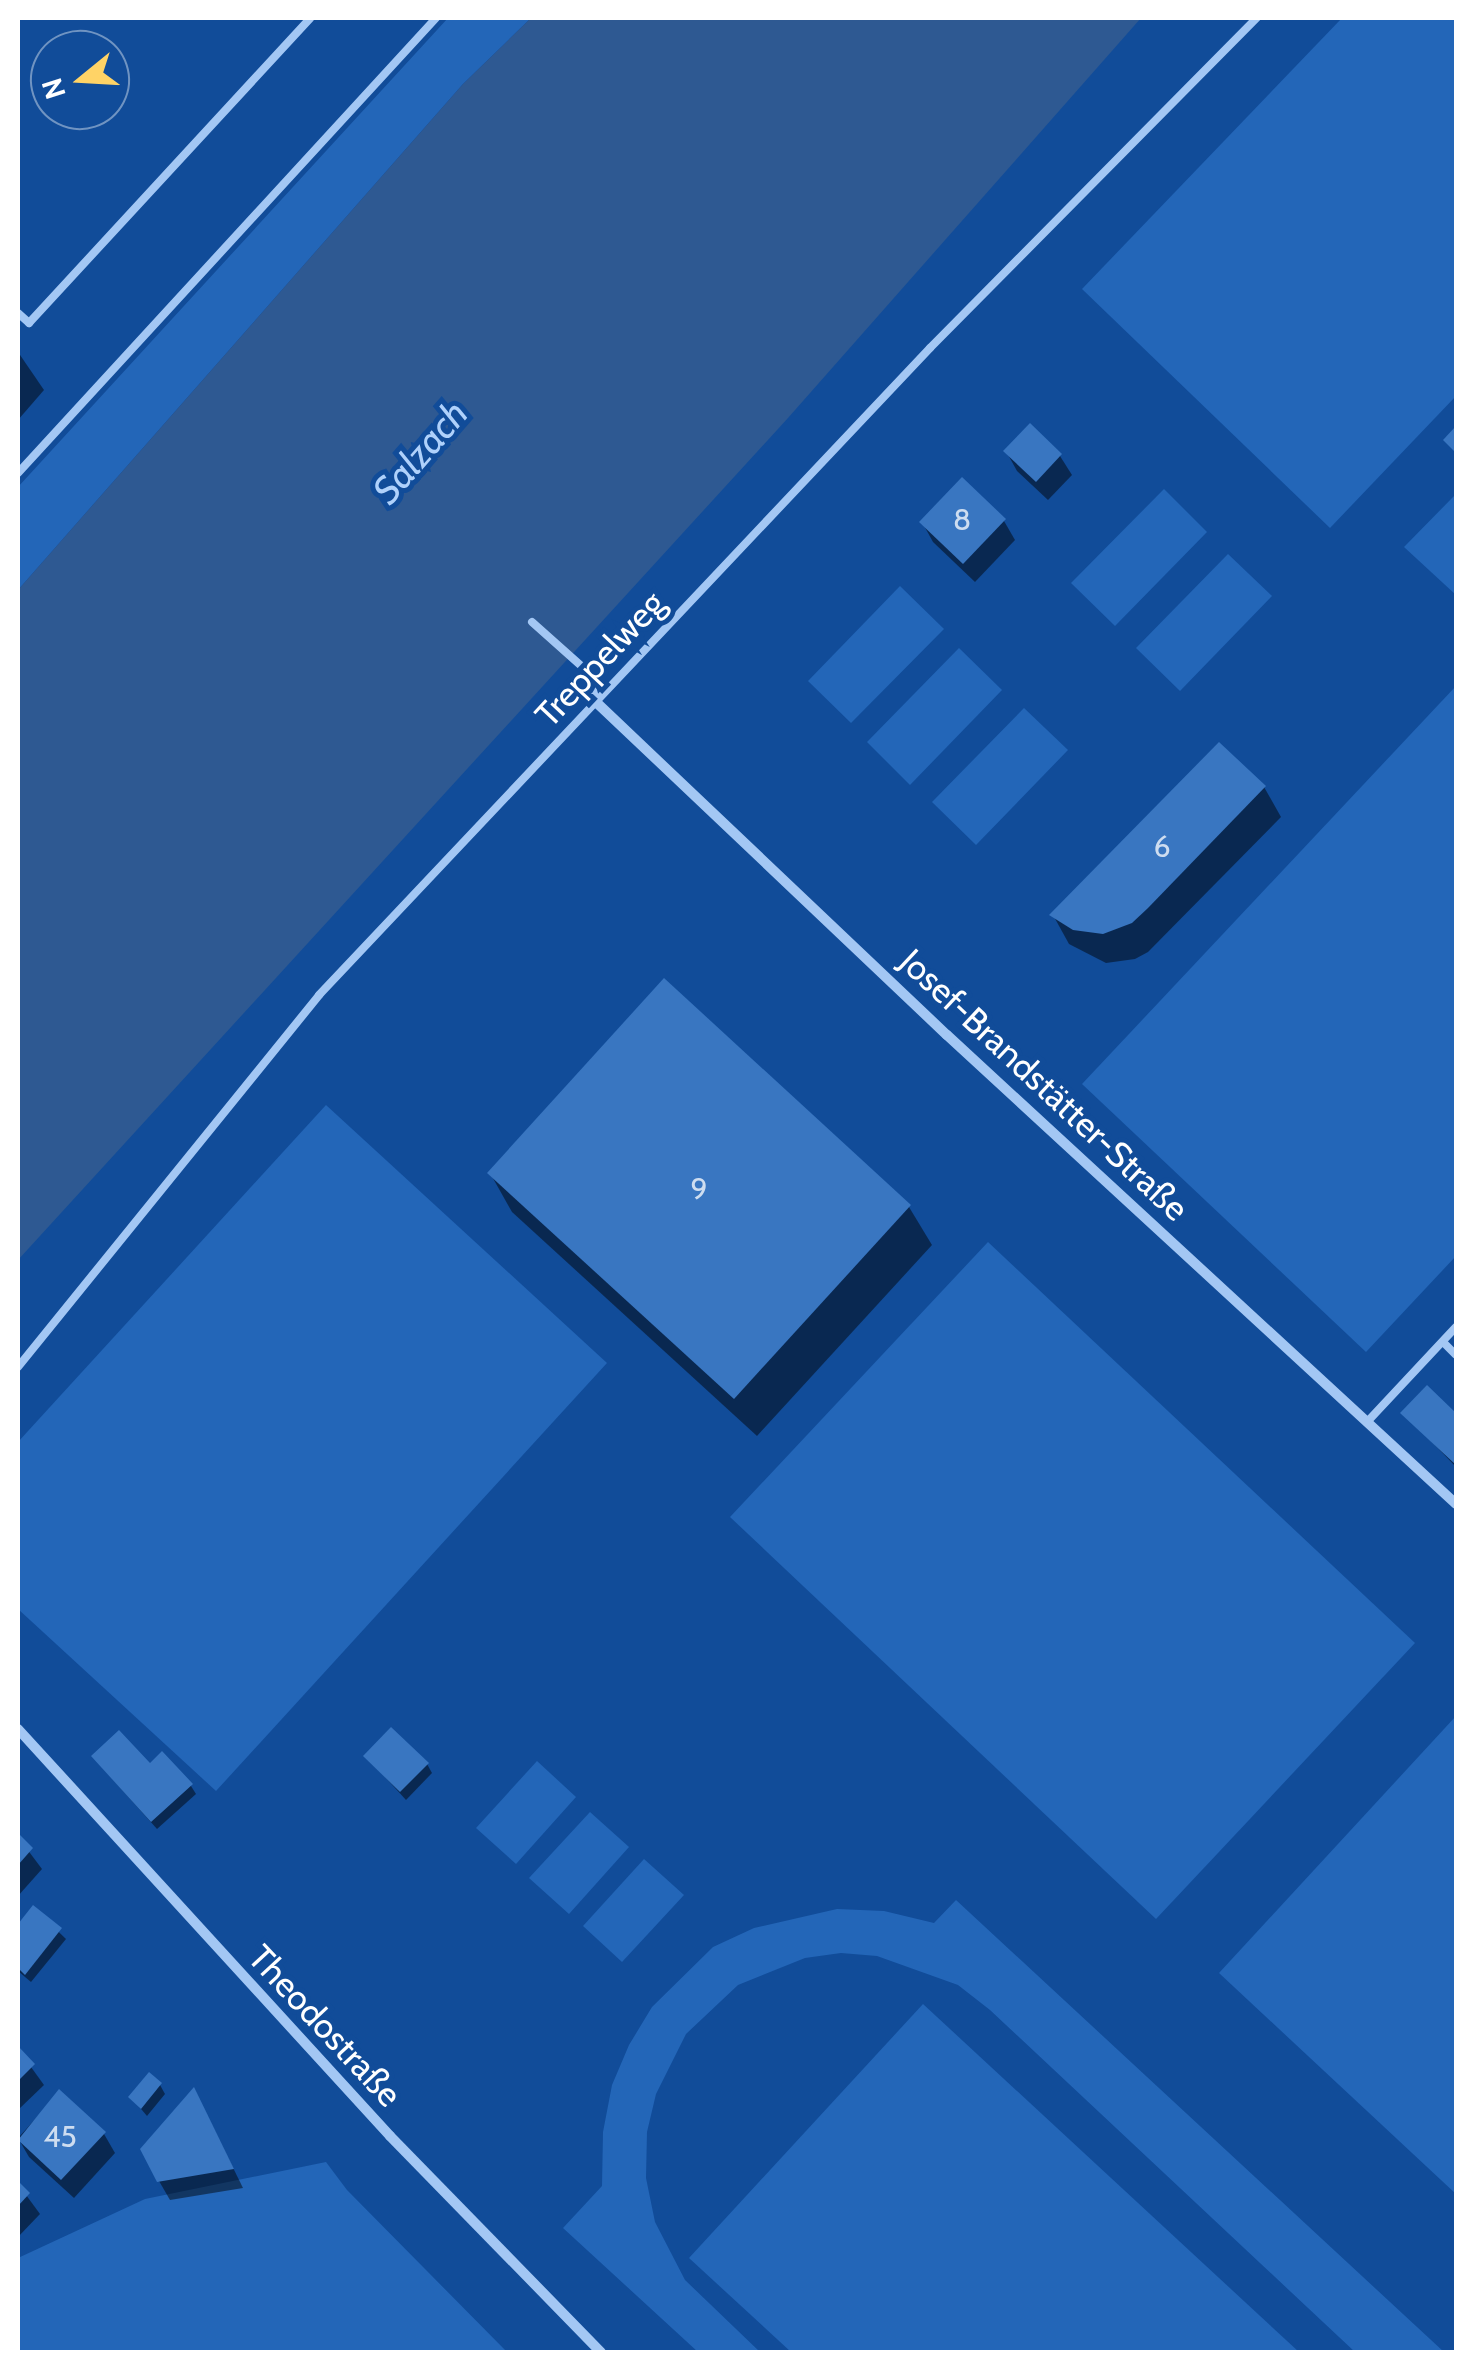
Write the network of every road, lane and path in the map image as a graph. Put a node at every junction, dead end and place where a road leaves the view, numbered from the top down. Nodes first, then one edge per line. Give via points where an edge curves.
1 (310, 18) edge
2 (436, 18) edge
3 (1257, 18) edge
4 (18, 313) edge
5 (18, 472) edge
6 (532, 622) dead end
7 (597, 703) junction
8 (1456, 1327) edge
9 (1442, 1342) junction
10 (1456, 1355) edge
11 (18, 1367) edge
12 (1368, 1421) junction
13 (1456, 1504) edge
14 (18, 1729) edge
15 (601, 2352) edge

1 - 4 lane via 29,323
2 - 5 lane
3 - 7 lane, Treppelweg via 917,362
6 - 7 lane via 587,671
7 - 11 lane, Treppelweg via 319,995
7 - 12 street, Josef-Brandstätter-Straße
8 - 9 lane
9 - 10 lane
9 - 12 lane
12 - 13 street, Josef-Brandstätter-Straße
14 - 15 street, Theodostraße via 337,2080

